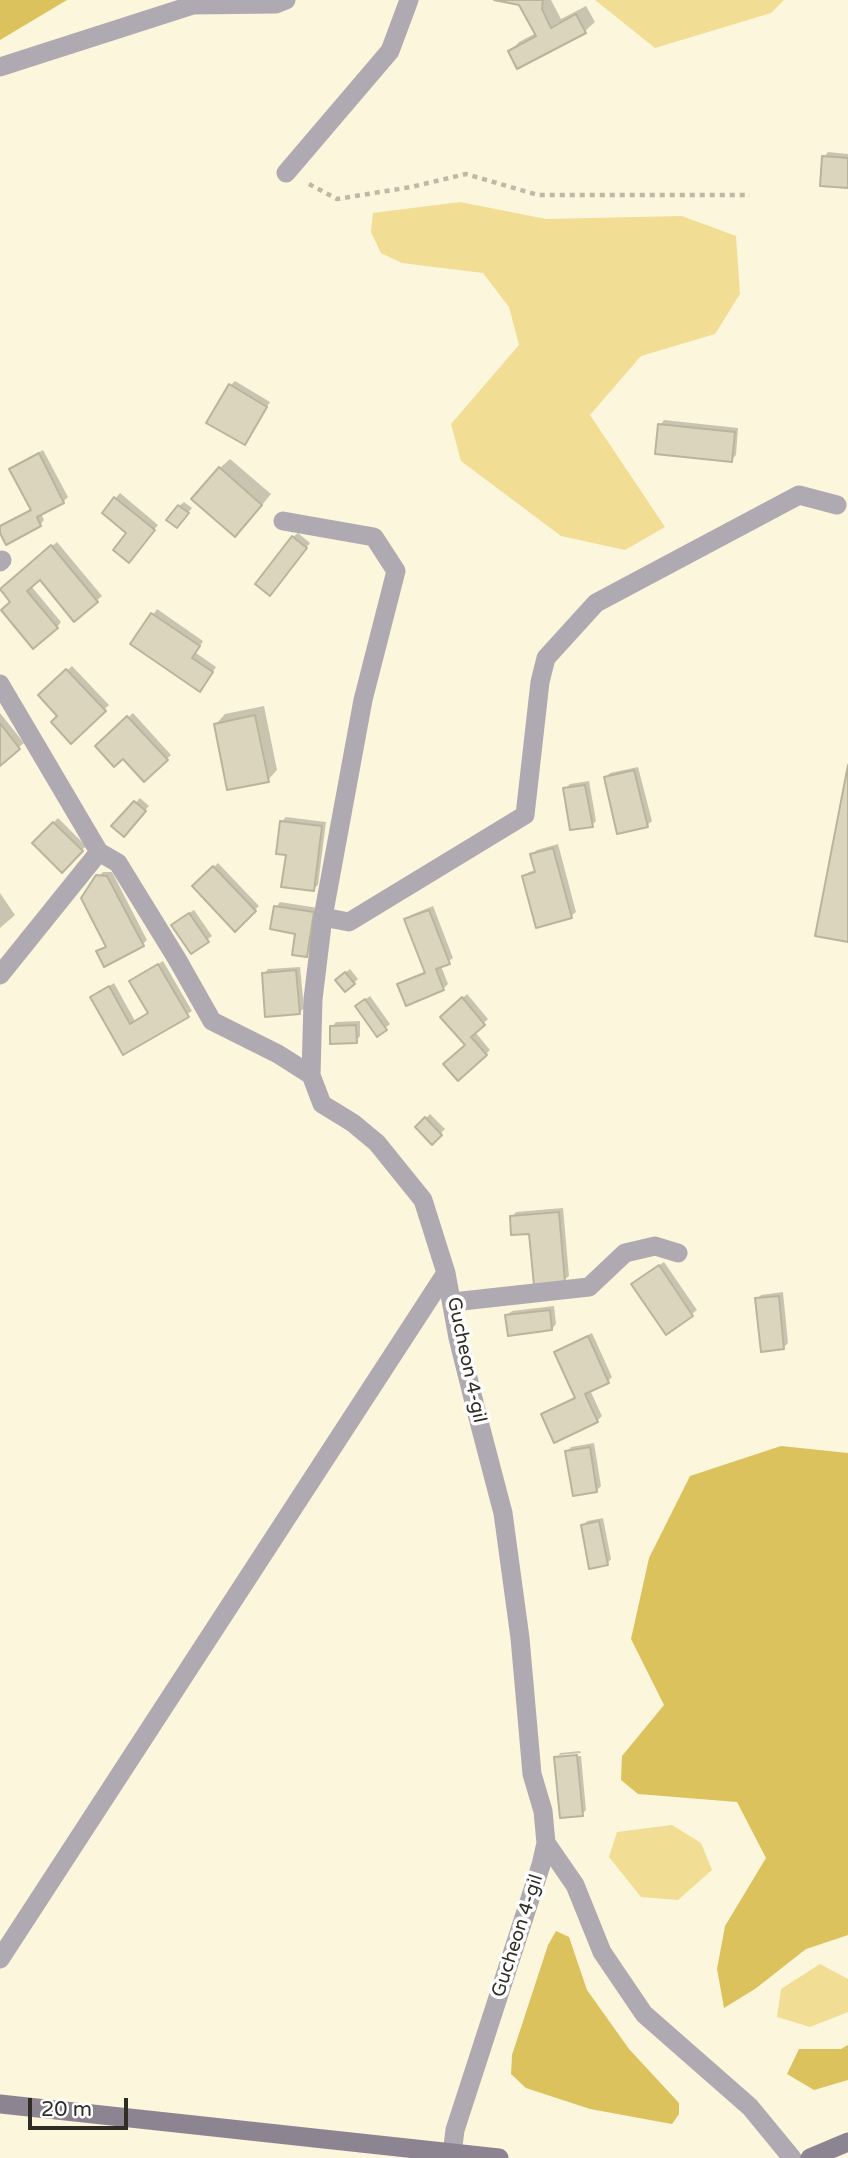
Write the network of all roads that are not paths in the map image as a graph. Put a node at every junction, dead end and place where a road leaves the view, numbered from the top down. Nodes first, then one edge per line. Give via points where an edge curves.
1 (286, 0) edge
2 (409, 0) edge
3 (0, 67) edge
4 (286, 173) road end
5 (837, 505) dead end
6 (283, 521) dead end
7 (0, 684) edge
8 (99, 852) junction
9 (323, 917) junction
10 (0, 975) edge
11 (311, 1075) junction
12 (678, 1253) dead end
13 (446, 1273) junction
14 (453, 1302) junction
15 (546, 1843) junction
16 (0, 1959) edge
17 (0, 2104) edge
18 (848, 2143) edge
19 (440, 2154) edge
20 (499, 2158) edge
21 (792, 2158) edge
22 (810, 2158) edge

1 - 3 lane via 193,5
2 - 4 lane via 390,51
5 - 9 lane via 799,495 596,603 546,659 525,815 349,922
6 - 9 lane via 374,537 396,571 363,700
7 - 8 lane
8 - 10 lane
8 - 11 lane via 118,863 212,1021
9 - 11 lane via 313,999
11 - 13 lane, Gucheon 4-gil via 323,1104 377,1143 423,1200
12 - 14 lane via 655,1246 625,1253 589,1287
13 - 14 lane, Gucheon 4-gil
13 - 16 lane
14 - 15 lane, Gucheon 4-gil via 503,1513 532,1774
15 - 19 lane, Gucheon 4-gil via 455,2130
15 - 21 lane via 575,1885 602,1952 644,2014 750,2107
17 - 19 main road
18 - 22 main road
19 - 20 main road

